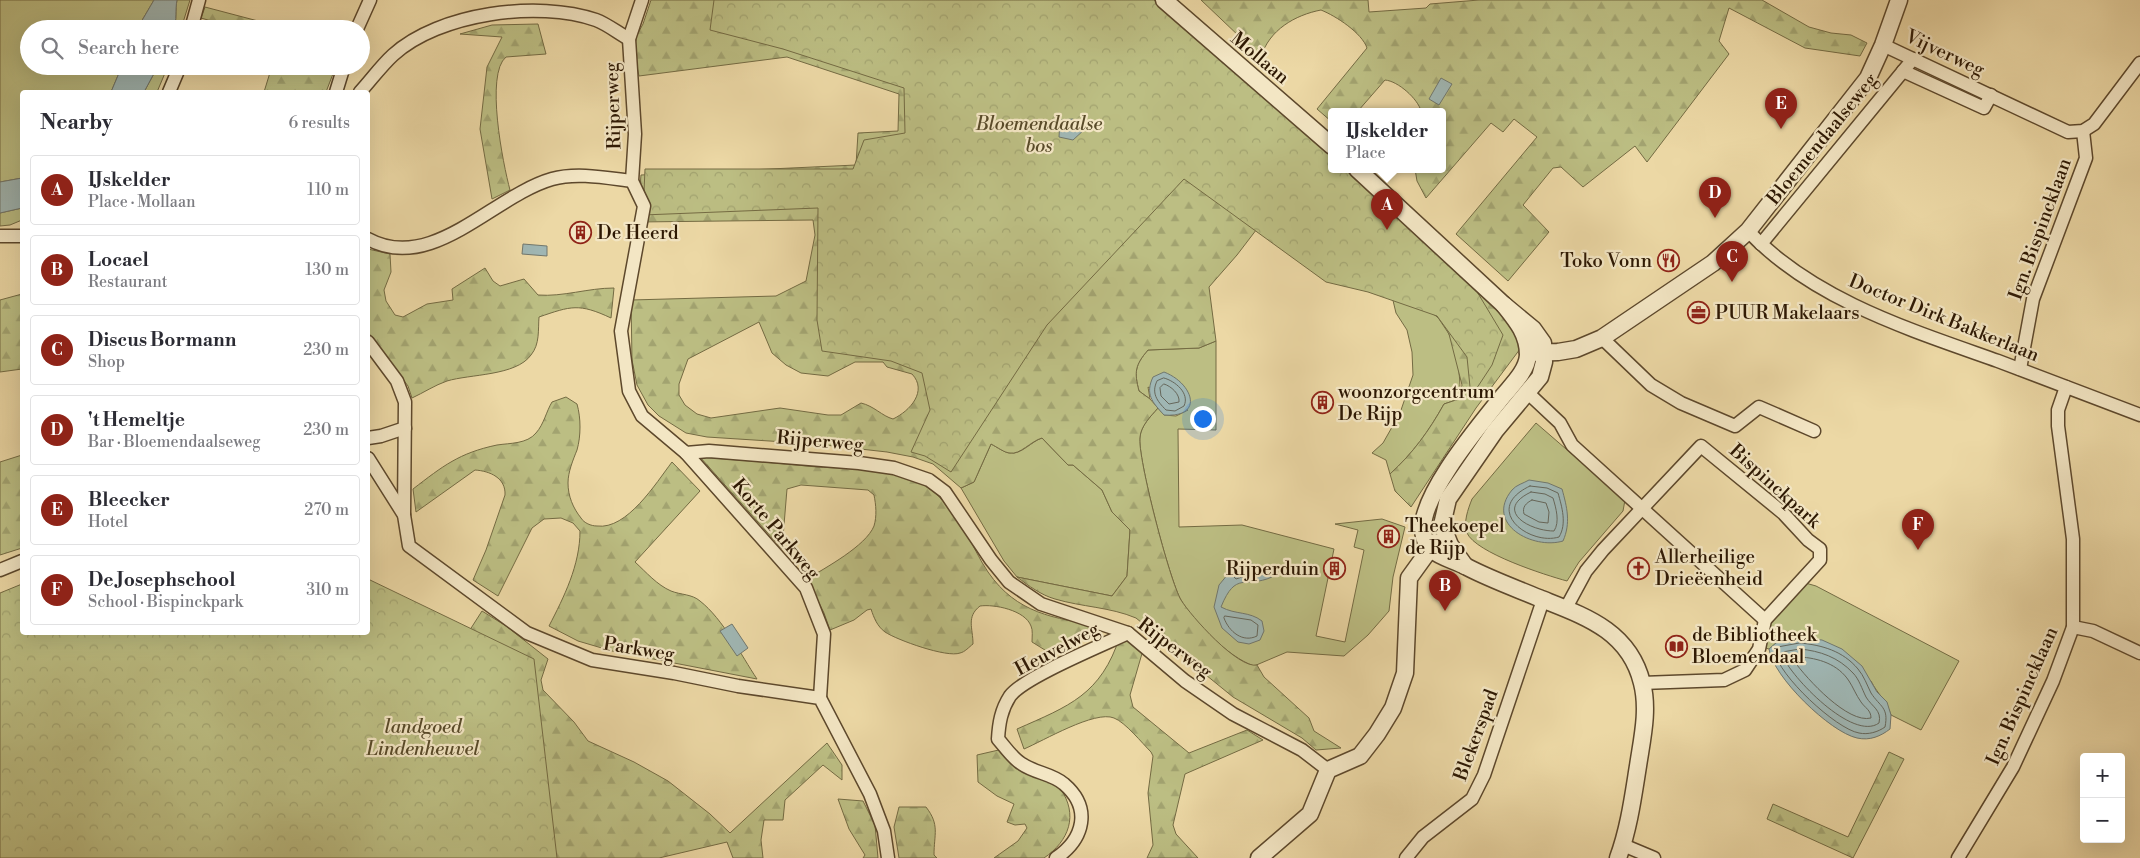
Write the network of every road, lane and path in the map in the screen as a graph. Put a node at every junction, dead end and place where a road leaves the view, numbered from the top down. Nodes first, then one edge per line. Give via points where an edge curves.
1 (199, 0) edge
2 (370, 0) edge
3 (642, 0) edge
4 (1164, 0) edge
5 (1899, 0) edge
6 (193, 20) edge
7 (361, 20) edge
8 (629, 40) junction
9 (1883, 45) junction
10 (1913, 59) junction
11 (2140, 63) edge
12 (1904, 70) junction
13 (176, 75) edge
14 (341, 75) edge
15 (170, 90) edge
16 (337, 90) edge
17 (362, 90) edge
18 (1991, 95) junction
19 (2083, 131) junction
20 (1328, 143) edge
21 (1361, 173) edge
22 (632, 181) junction
23 (1748, 231) junction
24 (0, 236) edge
25 (20, 236) edge
26 (370, 241) edge
27 (1761, 244) junction
28 (1504, 305) junction
29 (1602, 338) junction
30 (370, 345) edge
31 (1528, 353) junction
32 (1545, 353) junction
33 (2020, 369) junction
34 (2066, 387) junction
35 (1527, 392) junction
36 (2140, 415) edge
37 (405, 428) junction
38 (1814, 431) dead end
39 (370, 438) edge
40 (686, 452) junction
41 (370, 461) edge
42 (1643, 509) junction
43 (404, 515) junction
44 (1444, 529) junction
45 (1430, 549) junction
46 (20, 562) edge
47 (1465, 566) junction
48 (0, 570) edge
49 (1544, 600) junction
50 (1566, 608) junction
51 (1765, 620) junction
52 (2073, 627) junction
53 (1128, 633) junction
54 (2140, 653) edge
55 (1642, 682) junction
56 (820, 698) junction
57 (1328, 770) junction
58 (1620, 851) edge
59 (1959, 856) edge
60 (888, 858) edge
61 (1056, 858) edge
62 (1259, 858) edge
63 (1406, 858) edge
64 (1654, 858) edge

1 - 6 street
2 - 7 street
3 - 8 street, Rijperweg
4 - 20 street, Mollaan
5 - 9 street, Bloemendaalseweg
8 - 17 street via 596,20 562,12 528,8 496,12 438,27 393,55
8 - 22 street, Rijperweg via 636,134
9 - 10 street, Vijverweg
9 - 23 street, Bloemendaalseweg via 1868,78
10 - 12 street, Bloemendaalseweg
10 - 18 street, Vijverweg
11 - 19 street via 2094,124
12 - 18 street, Vijverweg via 1984,108
12 - 27 street, Bloemendaalseweg
13 - 15 street
14 - 16 street
18 - 19 street, Vijverweg via 2062,130
19 - 33 street, Ign. Bispincklaan via 2086,158 2033,299
21 - 28 street
22 - 26 street via 581,176 553,178 526,189 439,241 395,249
22 - 40 street via 644,206 621,331 629,391 642,416
23 - 27 street, Doctor Dirk Bakkerlaan
23 - 29 street, Bloemendaalseweg via 1713,263
24 - 25 street
27 - 33 street, Doctor Dirk Bakkerlaan via 1794,270 1838,297 1887,320
28 - 31 street via 1524,334
28 - 32 street via 1540,336
29 - 32 street, Bloemendaalseweg via 1576,349
29 - 38 street via 1651,386 1685,405 1735,426 1759,407
30 - 37 street via 397,381 405,402
31 - 32 street, Bloemendaalseweg
31 - 45 street via 1521,374 1434,490 1426,506 1423,523 1424,537
32 - 35 street via 1542,372
33 - 34 street, Doctor Dirk Bakkerlaan
34 - 36 street, Doctor Dirk Bakkerlaan
34 - 52 street, Ign. Bispincklaan via 2058,410 2058,426 2073,539
35 - 42 street via 1560,423 1572,445
35 - 44 street via 1452,492 1443,515
37 - 39 street
37 - 43 street
40 - 53 street, Rijperweg via 859,462 894,468 929,480 945,492 1008,582 1041,604
40 - 56 street, Korte Parkweg via 806,588 824,634
41 - 43 street, Parkweg
42 - 50 street, Bispinckpark via 1586,571
42 - 51 street
42 - 51 street, Bispinckpark via 1701,446 1783,513 1820,549 1820,560
43 - 56 street, Parkweg via 408,546 527,633 592,660
44 - 45 street
44 - 47 street via 1450,545
45 - 47 street
45 - 57 street via 1409,578 1405,673 1392,708 1360,756
46 - 48 street
47 - 49 street
49 - 50 street
49 - 63 street, Blekerspad via 1484,775 1472,799 1423,837
50 - 55 street via 1588,617 1613,635 1631,656
51 - 55 street via 1759,649 1745,670 1724,680
52 - 54 street via 2093,631
52 - 59 street, Ign. Bispincklaan via 2053,681 2013,767
53 - 57 street, Rijperweg via 1185,681 1233,714 1302,750
53 - 61 street, Heuvelweg via 1038,676 1011,694 1000,714 998,739 1021,764 1063,783 1078,799 1083,818 1074,841
55 - 58 street via 1644,726 1629,819
56 - 60 street via 870,794 884,831
57 - 62 street via 1310,814
58 - 64 street

